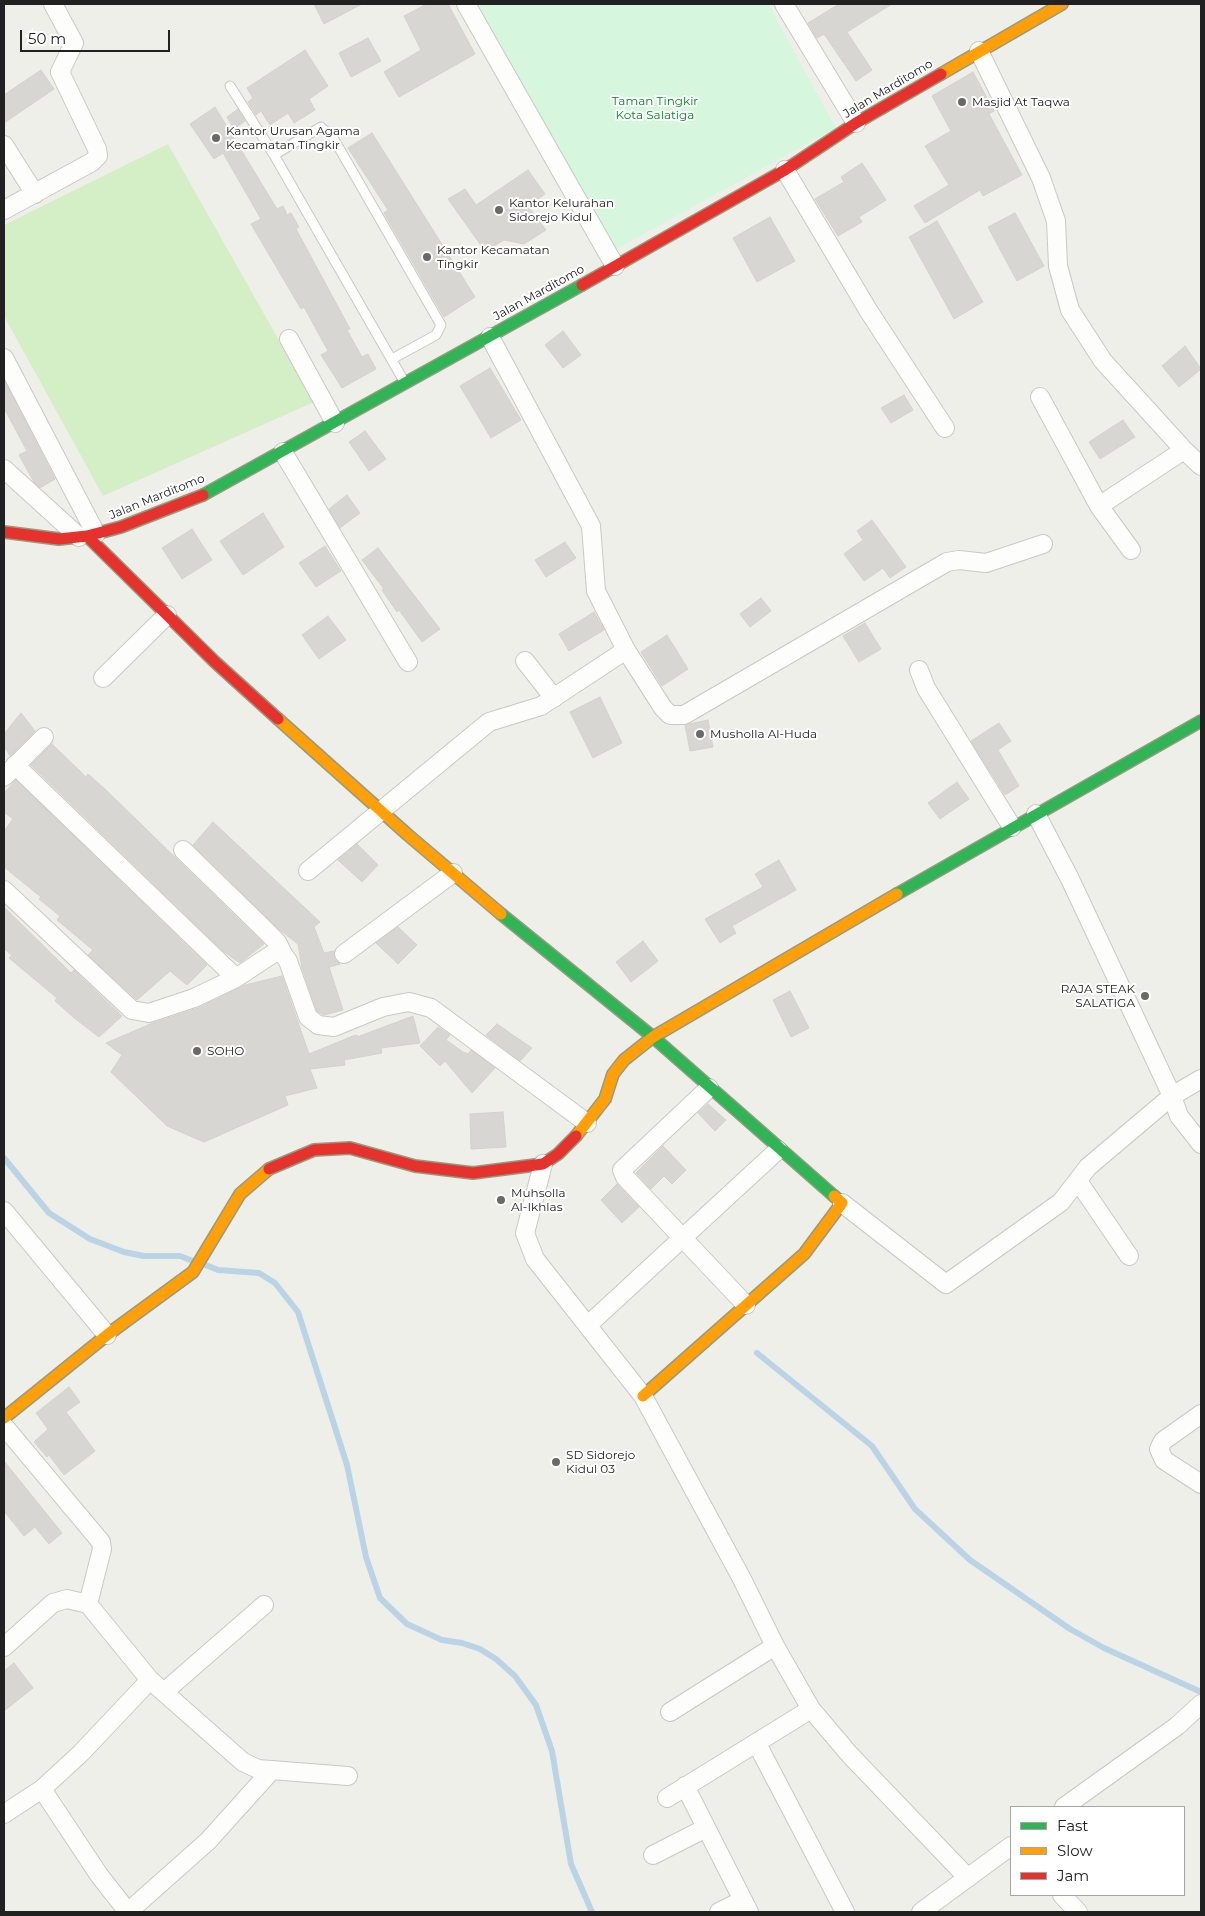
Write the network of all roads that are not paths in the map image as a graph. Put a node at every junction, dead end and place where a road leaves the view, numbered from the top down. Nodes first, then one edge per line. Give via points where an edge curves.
1 (53, 4) edge
2 (466, 4) edge
3 (784, 4) edge
4 (1062, 4) edge
5 (979, 51) junction
6 (230, 86) dead end
7 (856, 123) junction
8 (4, 145) edge
9 (274, 155) junction
10 (784, 170) junction
11 (35, 194) junction
12 (4, 210) edge
13 (615, 266) junction
14 (490, 337) junction
15 (290, 339) dead end
16 (4, 358) edge
17 (392, 359) junction
18 (405, 384) junction
19 (1040, 397) dead end
20 (335, 423) junction
21 (945, 428) dead end
22 (1184, 450) junction
23 (282, 452) junction
24 (1201, 466) edge
25 (4, 469) edge
26 (1099, 506) junction
27 (4, 532) edge
28 (87, 536) junction
29 (1043, 544) dead end
30 (1131, 550) dead end
31 (167, 615) junction
32 (626, 650) junction
33 (525, 661) dead end
34 (408, 662) dead end
35 (919, 670) dead end
36 (103, 678) dead end
37 (554, 698) junction
38 (1201, 722) edge
39 (44, 736) dead end
40 (9, 771) edge
41 (382, 812) junction
42 (1036, 814) junction
43 (1012, 827) junction
44 (183, 850) dead end
45 (308, 871) dead end
46 (453, 873) junction
47 (4, 890) edge
48 (283, 954) junction
49 (344, 954) dead end
50 (236, 978) junction
51 (652, 1037) junction
52 (1201, 1079) edge
53 (709, 1088) junction
54 (1172, 1096) junction
55 (587, 1123) junction
56 (1201, 1144) edge
57 (778, 1150) junction
58 (543, 1164) junction
59 (1078, 1181) junction
60 (842, 1203) junction
61 (4, 1211) edge
62 (684, 1237) junction
63 (1129, 1256) dead end
64 (746, 1305) junction
65 (588, 1325) junction
66 (107, 1335) junction
67 (643, 1396) junction
68 (1201, 1414) edge
69 (4, 1418) edge
70 (4, 1426) edge
71 (1201, 1484) edge
72 (88, 1604) junction
73 (264, 1605) dead end
74 (775, 1646) junction
75 (4, 1647) edge
76 (150, 1680) junction
77 (164, 1692) junction
78 (1201, 1704) edge
79 (811, 1709) junction
80 (670, 1712) dead end
81 (756, 1744) junction
82 (270, 1771) junction
83 (348, 1776) dead end
84 (685, 1786) junction
85 (42, 1788) junction
86 (667, 1798) dead end
87 (1065, 1806) edge
88 (4, 1814) edge
89 (706, 1828) junction
90 (1010, 1847) edge
91 (653, 1855) dead end
92 (968, 1878) junction
93 (1063, 1896) edge
94 (746, 1906) edge
95 (128, 1912) edge
96 (719, 1912) edge
97 (845, 1912) edge
98 (921, 1912) edge
99 (1078, 1912) edge

1 - 11 street via 74,43 60,72 98,153 92,162
2 - 13 street
3 - 7 street
4 - 5 street, Jalan Marditomo
5 - 7 street, Jalan Marditomo
5 - 22 street via 1041,178 1056,221 1058,266 1070,310 1103,361
6 - 9 lane
7 - 10 street, Jalan Marditomo
8 - 11 street
9 - 17 lane
9 - 17 lane via 321,127 334,138 383,222 441,325 436,334
10 - 13 street, Jalan Marditomo
10 - 21 street via 868,310
11 - 12 street
13 - 14 street, Jalan Marditomo
14 - 18 street, Jalan Marditomo
14 - 32 street via 591,526 596,591
15 - 20 street
16 - 28 street
17 - 18 lane
18 - 20 street, Jalan Marditomo
19 - 26 street
20 - 23 street, Jalan Marditomo
22 - 24 street
22 - 26 street
23 - 28 street, Jalan Marditomo via 195,499 122,527
23 - 34 street
25 - 28 street
26 - 30 street
27 - 28 street, Jalan Marditomo via 59,539
28 - 31 street
29 - 32 street via 986,563 947,562 684,715 670,715 663,708
31 - 36 street
31 - 41 street
32 - 37 street
33 - 37 street
35 - 43 street via 926,688
37 - 41 street via 541,706 489,722
38 - 42 street
39 - 40 street
40 - 50 street
41 - 45 street
41 - 46 street
42 - 43 street
42 - 54 street
43 - 51 street
44 - 48 street via 272,937
46 - 49 street
46 - 51 street
47 - 50 street via 132,1010 149,1013 194,998
48 - 50 street via 271,953
48 - 55 street via 308,1016 318,1025 334,1027 382,1007 409,1002 431,1008
51 - 53 street
51 - 55 street via 624,1060 614,1074 605,1099
52 - 54 street
53 - 57 street
53 - 62 street via 622,1170 625,1177
54 - 56 street via 1179,1116
54 - 59 street via 1088,1167
55 - 58 street via 558,1154
57 - 60 street
57 - 62 street
58 - 65 street via 525,1233 535,1259
58 - 66 street via 473,1173 415,1166 350,1148 314,1150 271,1168 240,1194 194,1272
59 - 60 street via 1061,1202 945,1284
59 - 63 street
60 - 64 street via 804,1254
61 - 66 street
62 - 64 street
62 - 65 street
64 - 67 street
65 - 67 street
66 - 69 street
67 - 74 street
68 - 71 street via 1162,1441 1159,1449 1164,1460
70 - 72 street via 101,1542
72 - 75 street via 67,1599 53,1603
72 - 76 street
73 - 77 street
74 - 79 street
74 - 80 street
76 - 77 street
76 - 85 street via 81,1753
77 - 82 street via 243,1762
78 - 87 street via 1177,1726
79 - 81 street
79 - 92 street via 850,1755
81 - 84 street
81 - 97 street
82 - 83 street
82 - 95 street via 208,1841
84 - 86 street
84 - 89 street
85 - 88 street
85 - 95 street
89 - 91 street
89 - 94 street
90 - 92 street
92 - 98 street
93 - 99 street
94 - 96 street

